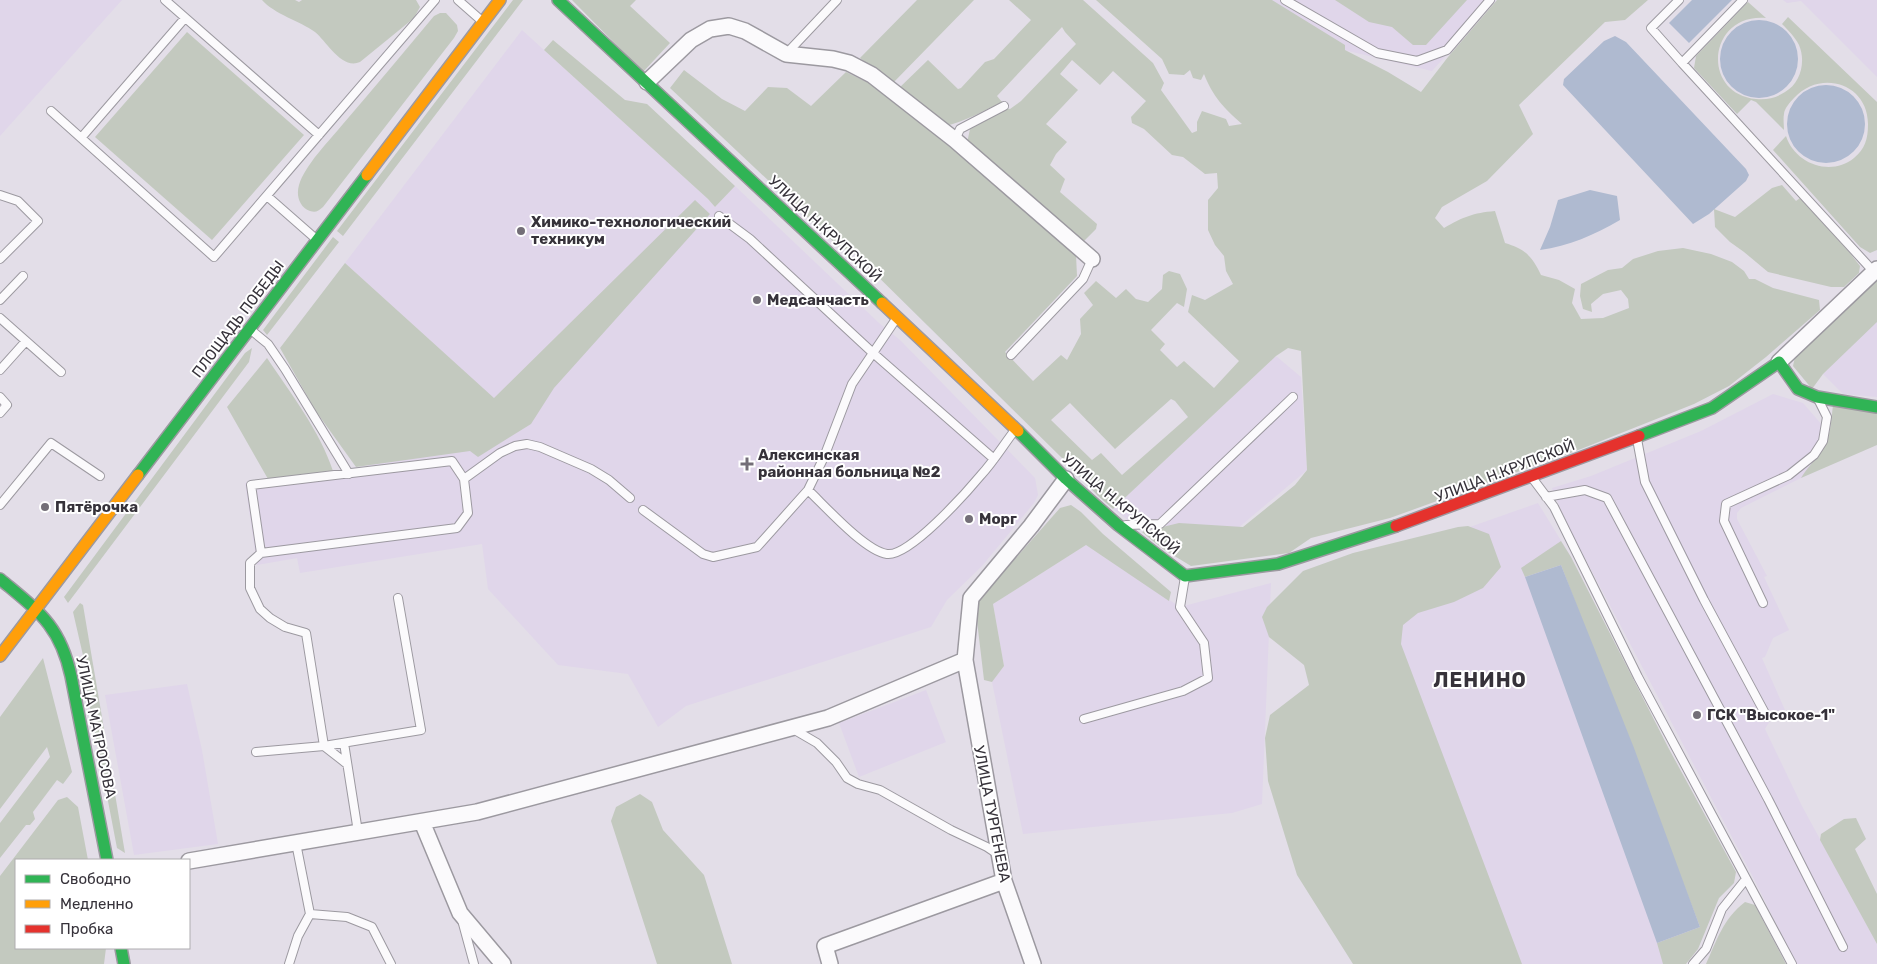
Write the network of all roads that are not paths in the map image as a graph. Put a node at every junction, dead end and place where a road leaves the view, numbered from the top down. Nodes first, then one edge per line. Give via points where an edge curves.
1 (165, 0) edge
2 (435, 0) edge
3 (458, 0) edge
4 (500, 0) edge
5 (558, 0) edge
6 (837, 0) edge
7 (1285, 0) edge
8 (1490, 0) edge
9 (1679, 0) edge
10 (1743, 0) edge
11 (185, 18) junction
12 (483, 22) junction
13 (786, 54) junction
14 (1682, 63) junction
15 (647, 82) junction
16 (1004, 106) dead end
17 (51, 111) dead end
18 (319, 135) junction
19 (81, 138) junction
20 (955, 140) junction
21 (0, 195) edge
22 (267, 196) junction
23 (719, 216) dead end
24 (317, 240) junction
25 (0, 259) edge
26 (1092, 259) joint
27 (1876, 271) edge
28 (23, 276) dead end
29 (0, 300) edge
30 (0, 318) edge
31 (897, 318) junction
32 (250, 329) junction
33 (26, 341) junction
34 (873, 353) junction
35 (1011, 355) dead end
36 (1779, 362) junction
37 (0, 370) edge
38 (61, 372) dead end
39 (0, 397) edge
40 (1293, 397) dead end
41 (1817, 397) junction
42 (1877, 407) edge
43 (0, 413) edge
44 (1016, 429) junction
45 (1637, 436) junction
46 (994, 459) junction
47 (349, 474) junction
48 (100, 476) dead end
49 (1532, 477) junction
50 (464, 478) junction
51 (1066, 479) junction
52 (808, 490) junction
53 (1546, 497) junction
54 (630, 498) dead end
55 (0, 505) edge
56 (643, 510) dead end
57 (1118, 525) junction
58 (261, 553) junction
59 (1185, 576) junction
60 (0, 579) edge
61 (398, 598) dead end
62 (1763, 603) dead end
63 (35, 610) junction
64 (0, 656) edge
65 (965, 660) junction
66 (1767, 717) dead end
67 (1084, 719) dead end
68 (791, 728) junction
69 (344, 743) junction
70 (324, 746) junction
71 (256, 752) dead end
72 (347, 764) junction
73 (422, 822) junction
74 (358, 832) junction
75 (296, 843) junction
76 (999, 855) junction
77 (107, 859) edge
78 (190, 860) edge
79 (1746, 879) junction
80 (1004, 882) junction
81 (460, 913) junction
82 (310, 914) junction
83 (1843, 947) dead end
84 (122, 949) edge
85 (124, 964) edge
86 (289, 964) edge
87 (391, 964) edge
88 (474, 964) edge
89 (503, 964) edge
90 (830, 964) edge
91 (1033, 964) edge
92 (1693, 964) edge
93 (1792, 964) edge

1 - 11 lane
2 - 18 lane
3 - 12 lane
4 - 12 street, ПЛОЩАДЬ ПОБЕДЫ
5 - 15 street, УЛИЦА Н.КРУПСКОЙ
6 - 13 lane
7 - 8 lane via 1377,52 1417,62 1447,50
9 - 14 lane via 1651,28
10 - 14 lane
11 - 18 lane
11 - 19 lane
12 - 24 street, ПЛОЩАДЬ ПОБЕДЫ
13 - 15 street via 729,26 710,29 691,40
13 - 20 street via 849,63 872,75
14 - 27 lane
15 - 31 street, УЛИЦА Н.КРУПСКОЙ
16 - 20 lane via 960,129
17 - 19 lane
18 - 22 lane
19 - 22 lane via 214,258
20 - 26 street
21 - 25 lane via 18,201 38,220
22 - 24 lane
23 - 34 lane via 750,239
24 - 32 street, ПЛОЩАДЬ ПОБЕДЫ
26 - 35 lane via 1083,279
27 - 36 street
28 - 29 lane
30 - 33 lane
31 - 34 lane
31 - 44 street, УЛИЦА Н.КРУПСКОЙ
32 - 47 lane via 268,344
32 - 63 street, ПЛОЩАДЬ ПОБЕДЫ
33 - 37 lane
33 - 38 lane
34 - 46 lane
34 - 52 lane via 852,384
36 - 41 street via 1798,389
36 - 45 street, УЛИЦА Н.КРУПСКОЙ via 1712,408
39 - 43 lane via 7,405
40 - 57 lane via 1160,524
41 - 42 street
41 - 62 lane via 1826,417 1823,441 1814,456 1789,475 1726,504 1724,521
44 - 46 lane
44 - 51 street, УЛИЦА Н.КРУПСКОЙ
45 - 49 street, УЛИЦА Н.КРУПСКОЙ
45 - 66 lane via 1644,482
46 - 52 lane via 919,538 899,552 888,554 863,542
47 - 50 lane via 452,462
47 - 58 lane via 250,485
48 - 55 lane via 51,443
49 - 53 lane
49 - 59 street, УЛИЦА Н.КРУПСКОЙ via 1413,521 1278,564
50 - 54 lane via 514,446 527,444 591,469
50 - 58 lane via 468,513 457,528
51 - 57 street, УЛИЦА Н.КРУПСКОЙ
51 - 65 street, УЛИЦА ТУРГЕНЕВА via 971,598
52 - 56 lane via 757,547 713,557 703,554
53 - 79 lane
53 - 83 lane via 1584,490 1607,498
57 - 59 street, УЛИЦА Н.КРУПСКОЙ
58 - 70 lane via 250,563 250,588 260,610 285,627 306,633
59 - 67 lane via 1180,608 1204,643 1208,678 1183,691
60 - 63 street, УЛИЦА МАТРОСОВА
61 - 69 lane via 421,730
63 - 64 street, ПЛОЩАДЬ ПОБЕДЫ
63 - 77 street, УЛИЦА МАТРОСОВА via 54,630 72,676
65 - 68 street via 828,718
65 - 76 street, УЛИЦА ТУРГЕНЕВА
68 - 73 street via 478,812
68 - 76 lane via 817,743 847,778 880,790
69 - 70 lane
69 - 72 lane
70 - 71 lane
70 - 72 lane
72 - 74 lane
73 - 74 street
73 - 81 street
74 - 75 street
75 - 78 street
75 - 82 lane
76 - 80 street, УЛИЦА ТУРГЕНЕВА
79 - 92 lane via 1722,910 1706,949
79 - 93 lane
80 - 90 street via 825,946
80 - 91 street, УЛИЦА ТУРГЕНЕВА
81 - 88 lane
81 - 89 street
82 - 86 lane via 298,936
82 - 87 lane via 347,917 372,927
84 - 85 street

